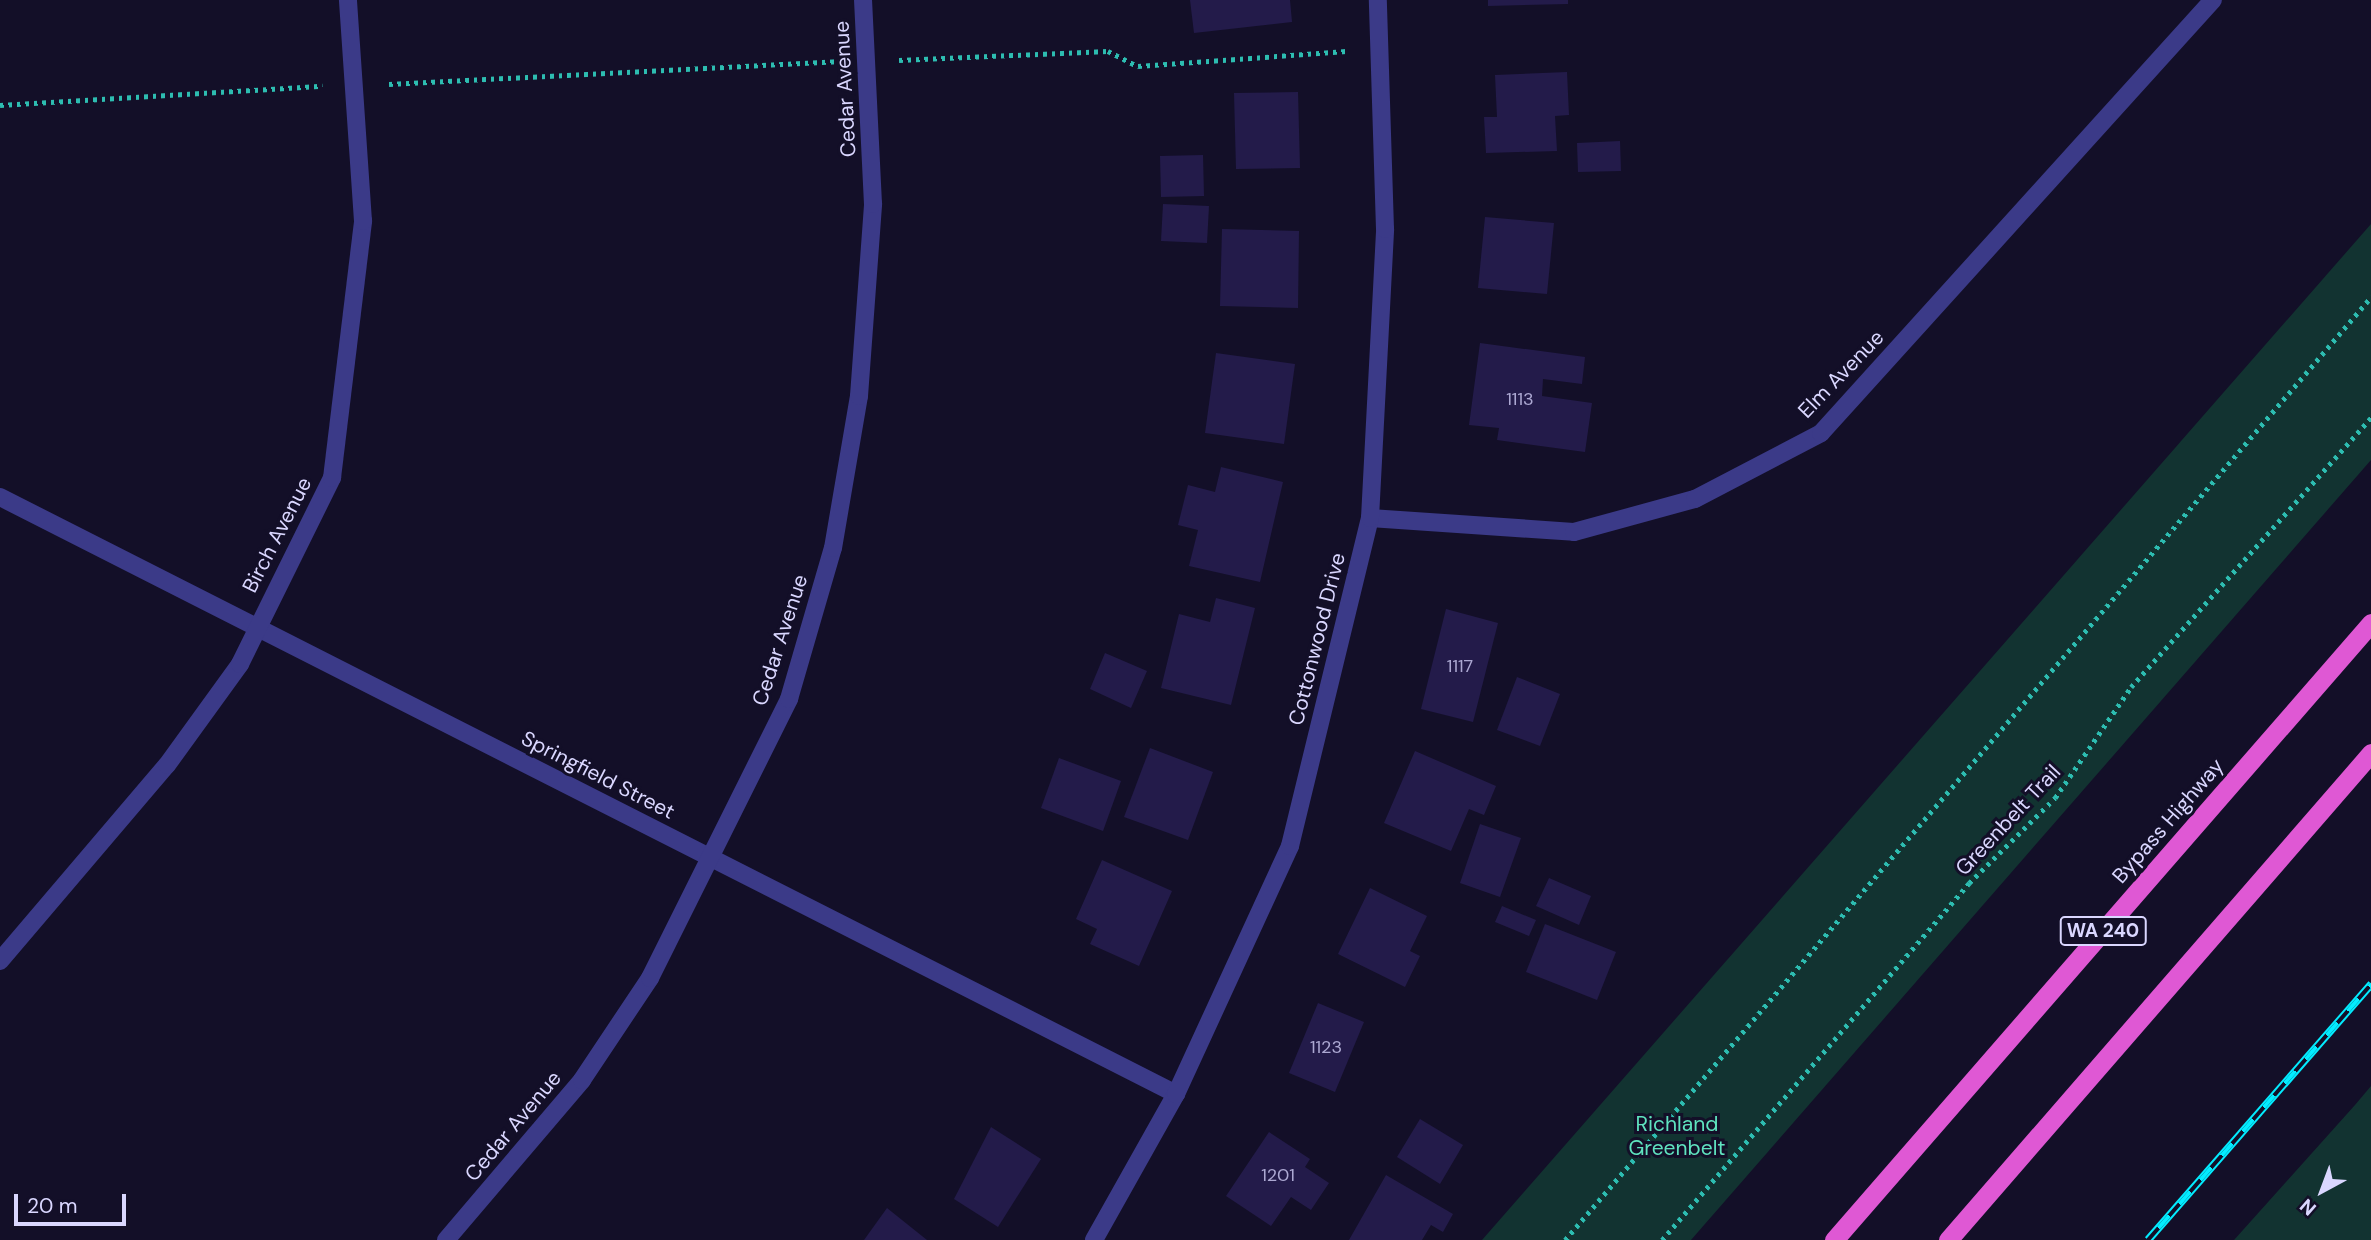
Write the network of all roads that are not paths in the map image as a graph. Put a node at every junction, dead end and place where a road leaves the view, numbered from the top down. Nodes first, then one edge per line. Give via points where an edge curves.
1 (348, 0) edge
2 (863, 0) edge
3 (1378, 0) edge
4 (2213, 0) edge
5 (0, 496) edge
6 (1370, 518) junction
7 (2371, 623) edge
8 (257, 625) junction
9 (2371, 753) edge
10 (714, 860) junction
11 (0, 961) edge
12 (1175, 1094) junction
13 (446, 1240) edge
14 (1094, 1240) edge
15 (1834, 1240) edge
16 (1948, 1240) edge

1 - 8 street, Birch Avenue via 363,221 332,478
2 - 10 street, Cedar Avenue via 873,204 859,397 833,548 789,699
3 - 6 street, Cottonwood Drive via 1385,229
4 - 6 street, Elm Avenue via 1821,433 1695,499 1574,532
5 - 8 street, Springfield Street
6 - 12 street, Cottonwood Drive via 1290,846
7 - 15 highway, Bypass Highway / WA 240
8 - 10 street, Springfield Street
8 - 11 street, Birch Avenue via 240,664 167,765
9 - 16 highway
10 - 12 street, Springfield Street
10 - 13 street, Cedar Avenue via 650,978 582,1080
12 - 14 street, Cottonwood Drive

